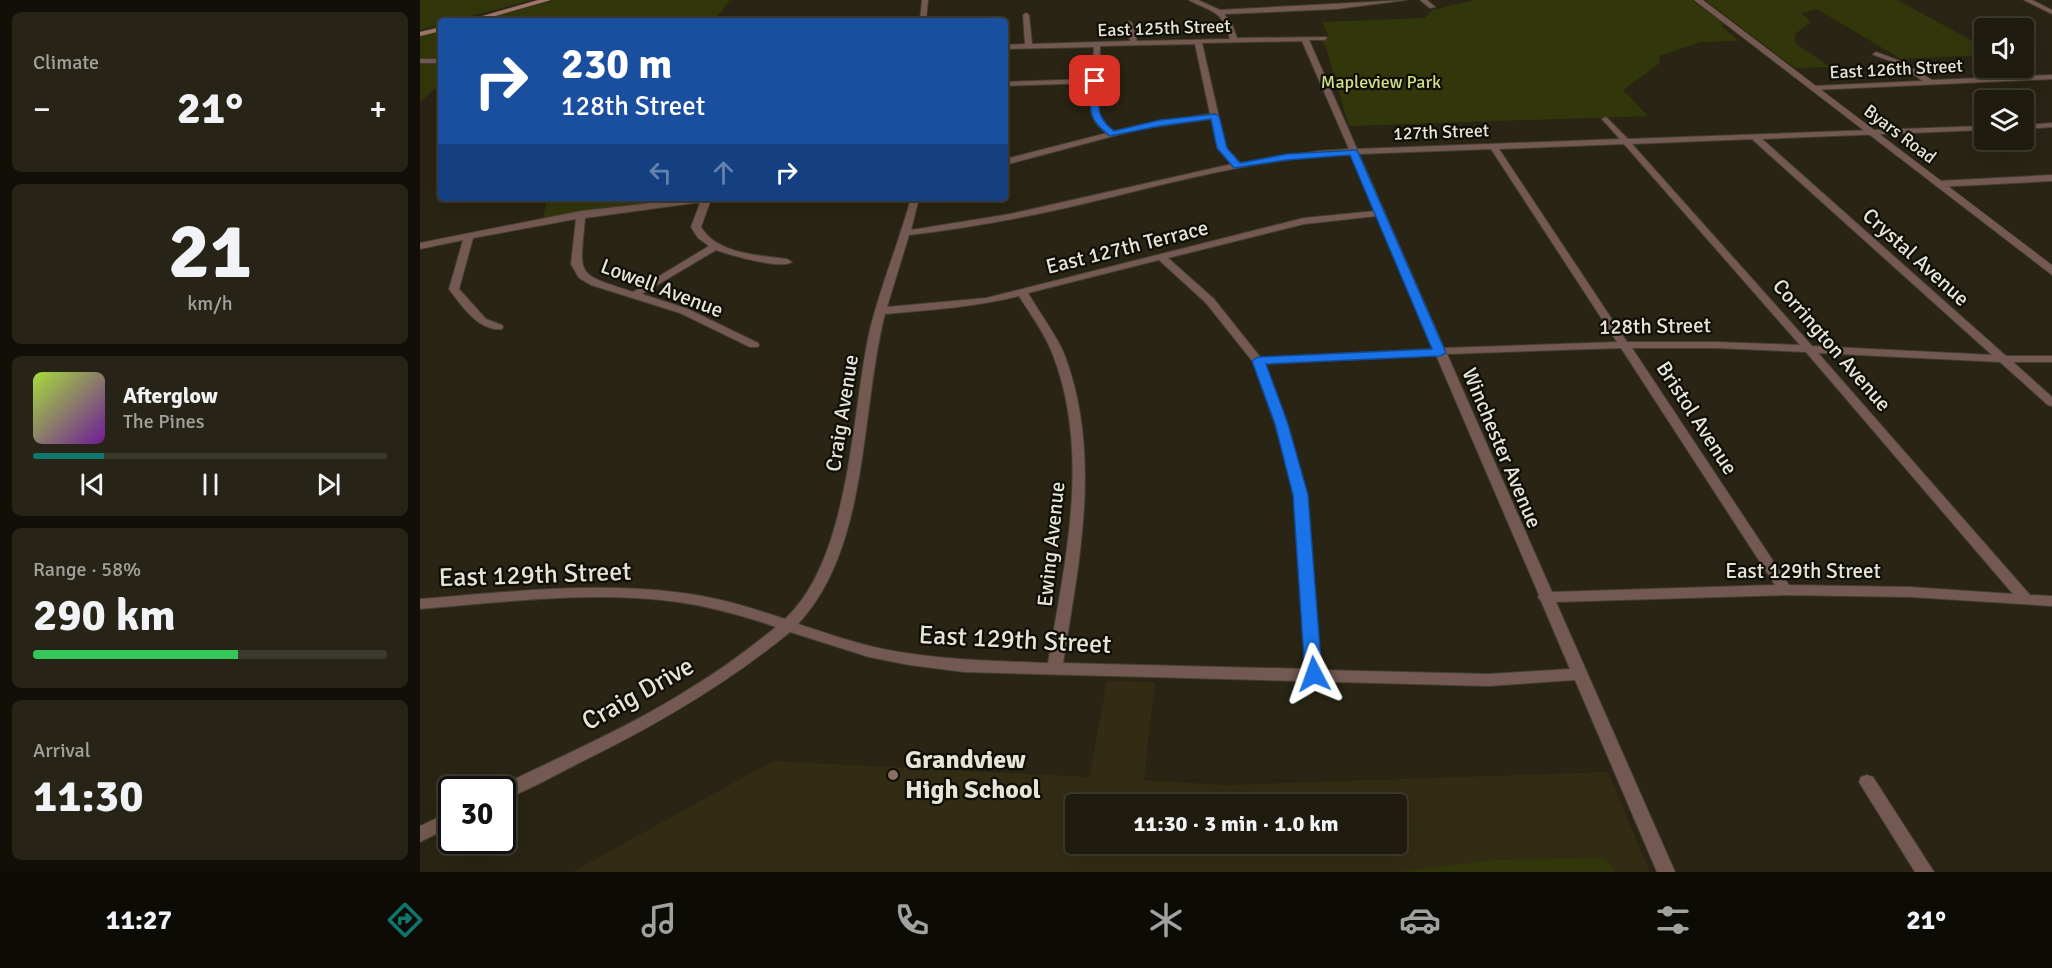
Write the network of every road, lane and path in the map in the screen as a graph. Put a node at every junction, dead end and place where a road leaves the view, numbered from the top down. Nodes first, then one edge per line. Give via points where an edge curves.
1 (546, 0) edge
2 (925, 0) edge
3 (1192, 0) edge
4 (1304, 0) edge
5 (1403, 0) edge
6 (1423, 0) edge
7 (1698, 0) edge
8 (2027, 0) edge
9 (1308, 7) junction
10 (1432, 7) dead end
11 (1219, 12) junction
12 (2052, 12) edge
13 (1026, 15) dead end
14 (480, 18) edge
15 (923, 18) edge
16 (1129, 23) dead end
17 (438, 29) edge
18 (420, 34) edge
19 (1324, 38) dead end
20 (1305, 39) junction
21 (1234, 41) junction
22 (1198, 42) junction
23 (1134, 44) junction
24 (1097, 45) junction
25 (1029, 46) junction
26 (1008, 47) edge
27 (1876, 54) dead end
28 (420, 61) edge
29 (438, 61) edge
30 (2052, 77) edge
31 (1095, 81) junction
32 (1931, 83) junction
33 (1008, 84) edge
34 (1813, 88) junction
35 (1215, 116) junction
36 (1606, 119) dead end
37 (2052, 125) edge
38 (2034, 126) edge
39 (1974, 128) edge
40 (1871, 133) junction
41 (1113, 134) junction
42 (1756, 138) junction
43 (1628, 143) junction
44 (1494, 147) junction
45 (1354, 152) junction
46 (1008, 161) edge
47 (1238, 166) junction
48 (2052, 178) edge
49 (1938, 184) junction
50 (697, 201) edge
51 (706, 201) edge
52 (914, 201) edge
53 (1380, 213) junction
54 (582, 214) junction
55 (906, 233) junction
56 (469, 236) junction
57 (420, 246) edge
58 (714, 247) junction
59 (1161, 257) junction
60 (787, 262) dead end
61 (2052, 271) edge
62 (1022, 292) junction
63 (634, 295) junction
64 (881, 311) junction
65 (498, 327) dead end
66 (754, 345) dead end
67 (1626, 345) junction
68 (1809, 349) junction
69 (1440, 353) junction
70 (2004, 360) junction
71 (2052, 360) edge
72 (1258, 361) junction
73 (2052, 403) edge
74 (1785, 590) junction
75 (1549, 597) junction
76 (2026, 599) junction
77 (2052, 601) edge
78 (420, 604) edge
79 (788, 625) junction
80 (1055, 668) junction
81 (1314, 674) junction
82 (1579, 674) junction
83 (1868, 782) dead end
84 (516, 786) edge
85 (438, 825) edge
86 (420, 834) edge
87 (1666, 872) edge
88 (1925, 872) edge

1 - 14 main road
2 - 15 street
3 - 11 street
4 - 9 street
5 - 9 street
6 - 10 street
7 - 34 street, Byars Road
8 - 12 street
9 - 11 street
11 - 21 street via 1231,24
13 - 25 street
16 - 23 street
17 - 18 main road
19 - 20 street, East 125th Street
20 - 21 street, East 125th Street
20 - 45 street, Winchester Avenue
21 - 22 street, East 125th Street
22 - 23 street, East 125th Street
22 - 35 street
23 - 24 street, East 125th Street
24 - 25 street, East 125th Street
24 - 31 street
25 - 26 street, East 125th Street
27 - 32 street via 1898,62
28 - 29 street
30 - 32 street, East 126th Street
31 - 33 street
31 - 41 street via 1095,116
32 - 34 street, East 126th Street
34 - 40 street, Byars Road
35 - 41 street
35 - 47 street via 1222,148
36 - 43 street, Corrington Avenue
37 - 38 street
39 - 40 street, 127th Street
40 - 42 street, 127th Street
40 - 49 street, Byars Road
41 - 46 street
42 - 43 street, 127th Street
42 - 70 street, Crystal Avenue
43 - 44 street, 127th Street
43 - 68 street, Corrington Avenue
44 - 45 street, 127th Street
44 - 67 street, Bristol Avenue
45 - 47 street, 127th Street via 1287,157
45 - 53 street, Winchester Avenue
47 - 55 street, 127th Street via 987,223
48 - 49 street
49 - 61 street, Byars Road
50 - 54 street
51 - 58 street via 696,227
52 - 55 street, Craig Avenue
53 - 59 street, East 127th Terrace via 1304,221
53 - 69 street, Winchester Avenue
54 - 56 street
54 - 63 street, Lowell Avenue via 576,264 582,276 595,284
55 - 64 street, Craig Avenue
56 - 57 street
56 - 65 street via 454,289 482,321
58 - 60 street
58 - 63 street
59 - 62 street, East 127th Terrace
59 - 72 street via 1210,301
62 - 64 street, East 127th Terrace via 959,305
62 - 80 street, Ewing Avenue via 1058,354 1077,429 1079,506
63 - 66 street, Lowell Avenue via 684,311
64 - 79 street, Craig Avenue via 845,519 821,578
67 - 68 street, 128th Street
67 - 69 street, 128th Street
67 - 74 street, Bristol Avenue
68 - 70 street, 128th Street
68 - 76 street, Corrington Avenue
69 - 72 street, 128th Street
69 - 75 street, Winchester Avenue
70 - 71 street, 128th Street
70 - 73 street, Crystal Avenue
72 - 81 street via 1281,424 1300,495
74 - 75 street, East 129th Street
74 - 76 street, East 129th Street
75 - 82 street, Winchester Avenue
76 - 77 street, East 129th Street
78 - 79 street, East 129th Street via 593,592 633,593 711,603
79 - 80 street, East 129th Street via 857,648 912,660 964,666
79 - 84 street, Craig Drive via 733,670 660,715
80 - 81 street, East 129th Street
81 - 82 street, East 129th Street via 1488,680
82 - 87 street, Winchester Avenue
83 - 88 street
85 - 86 street

